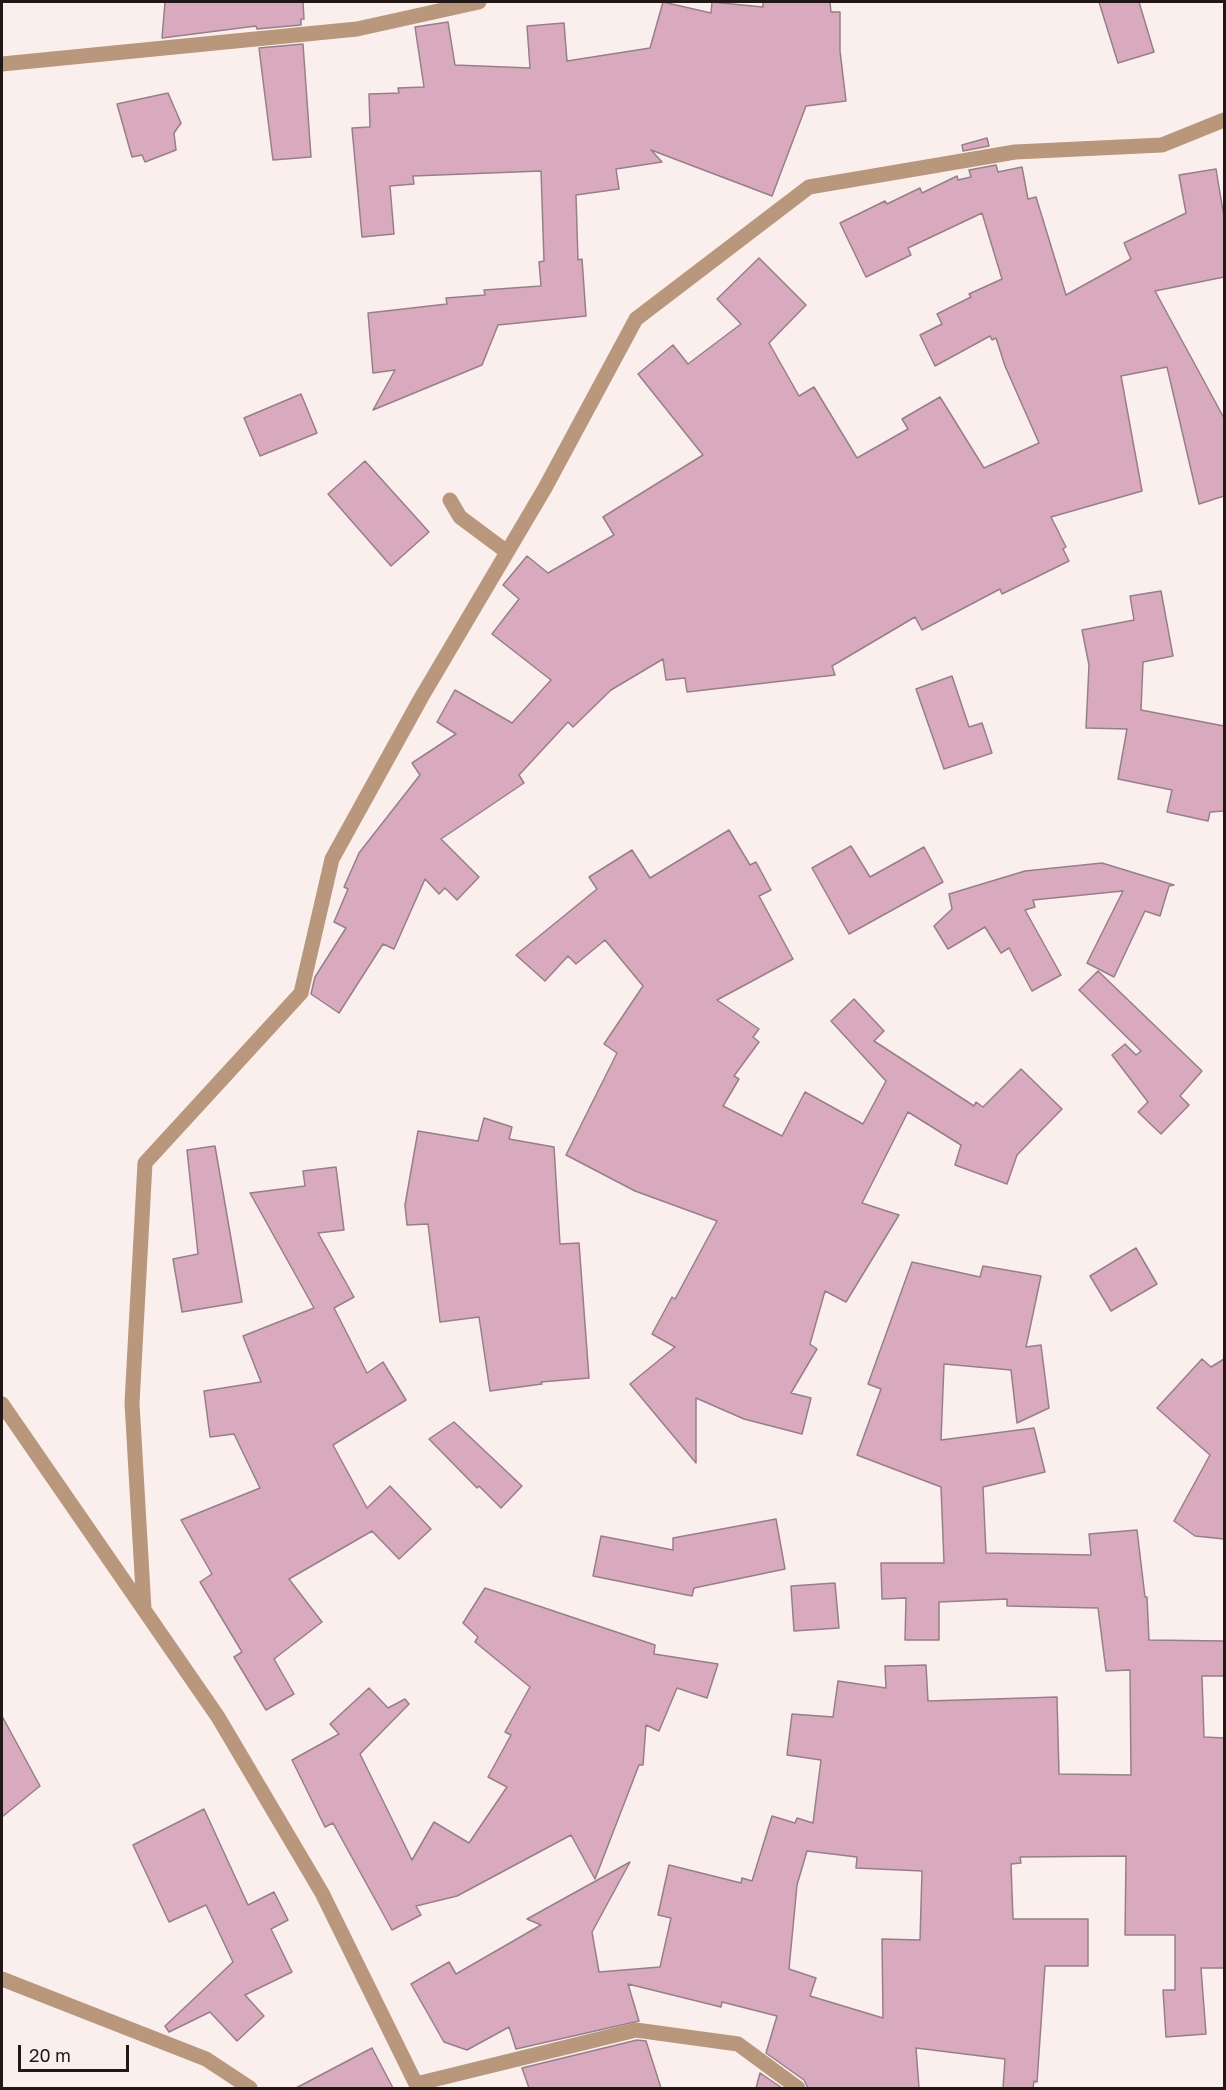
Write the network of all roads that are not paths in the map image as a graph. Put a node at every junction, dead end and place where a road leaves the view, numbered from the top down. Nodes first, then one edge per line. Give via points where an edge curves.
1 (479, 2) edge
2 (2, 64) edge
3 (1224, 120) edge
4 (450, 500) dead end
5 (507, 552) junction
6 (2, 1404) edge
7 (144, 1609) junction
8 (2, 1978) edge
9 (417, 2086) edge
10 (250, 2088) edge
11 (798, 2088) edge

1 - 2 street via 357,29
3 - 5 street via 1162,145 1015,152 809,187 636,319
4 - 5 street via 460,517
5 - 7 street via 332,859 301,993 145,1163 132,1404
6 - 7 street
7 - 9 street via 219,1717 322,1893
8 - 10 street via 206,2059
9 - 11 street via 636,2030 738,2044

